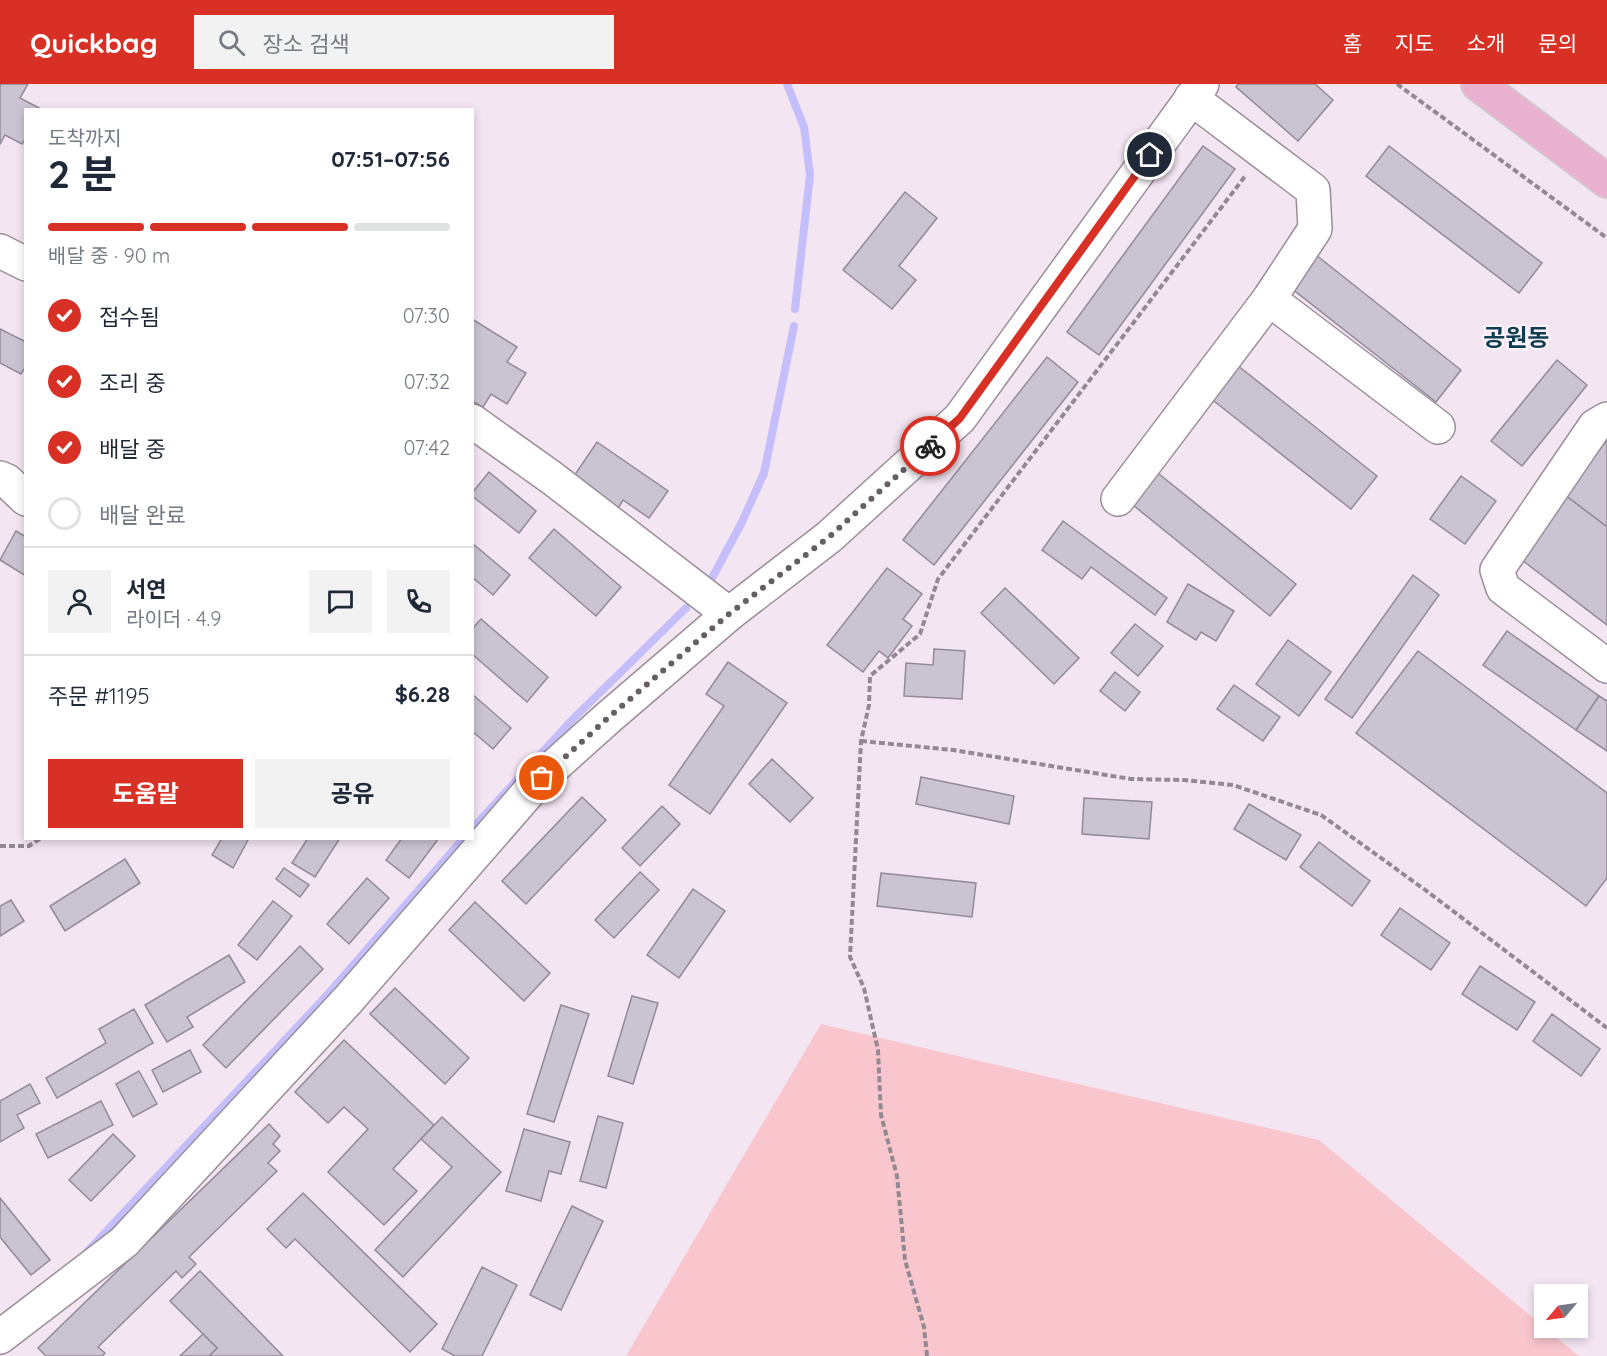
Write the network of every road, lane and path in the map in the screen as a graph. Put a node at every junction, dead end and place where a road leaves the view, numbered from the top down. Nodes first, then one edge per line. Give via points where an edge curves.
1 (1397, 84) edge
2 (1478, 84) edge
3 (1197, 91) edge
4 (1263, 152) junction
5 (1607, 181) edge
6 (1607, 238) edge
7 (0, 251) edge
8 (24, 263) edge
9 (1269, 299) junction
10 (1607, 419) edge
11 (474, 422) edge
12 (1438, 427) dead end
13 (0, 478) edge
14 (24, 497) edge
15 (1118, 499) dead end
16 (729, 614) junction
17 (1607, 666) edge
18 (861, 741) junction
19 (37, 840) edge
20 (0, 846) edge
21 (1607, 1028) edge
22 (0, 1337) edge
23 (927, 1356) edge

1 - 6 path
2 - 5 main road
3 - 4 street
3 - 16 street via 960,418 829,537
4 - 9 street via 1313,190 1315,219 1315,229
4 - 18 path via 938,579 920,634 870,676
7 - 8 street
9 - 12 street
9 - 15 street
10 - 17 street via 1595,426 1497,570 1503,588
11 - 16 street
13 - 14 street
16 - 22 street via 542,778 348,1000 124,1242
18 - 21 path via 953,750 1131,779 1233,785 1321,815
18 - 23 path via 850,957 864,988 878,1050 880,1115 897,1176 904,1260 924,1327
19 - 20 path via 29,846

